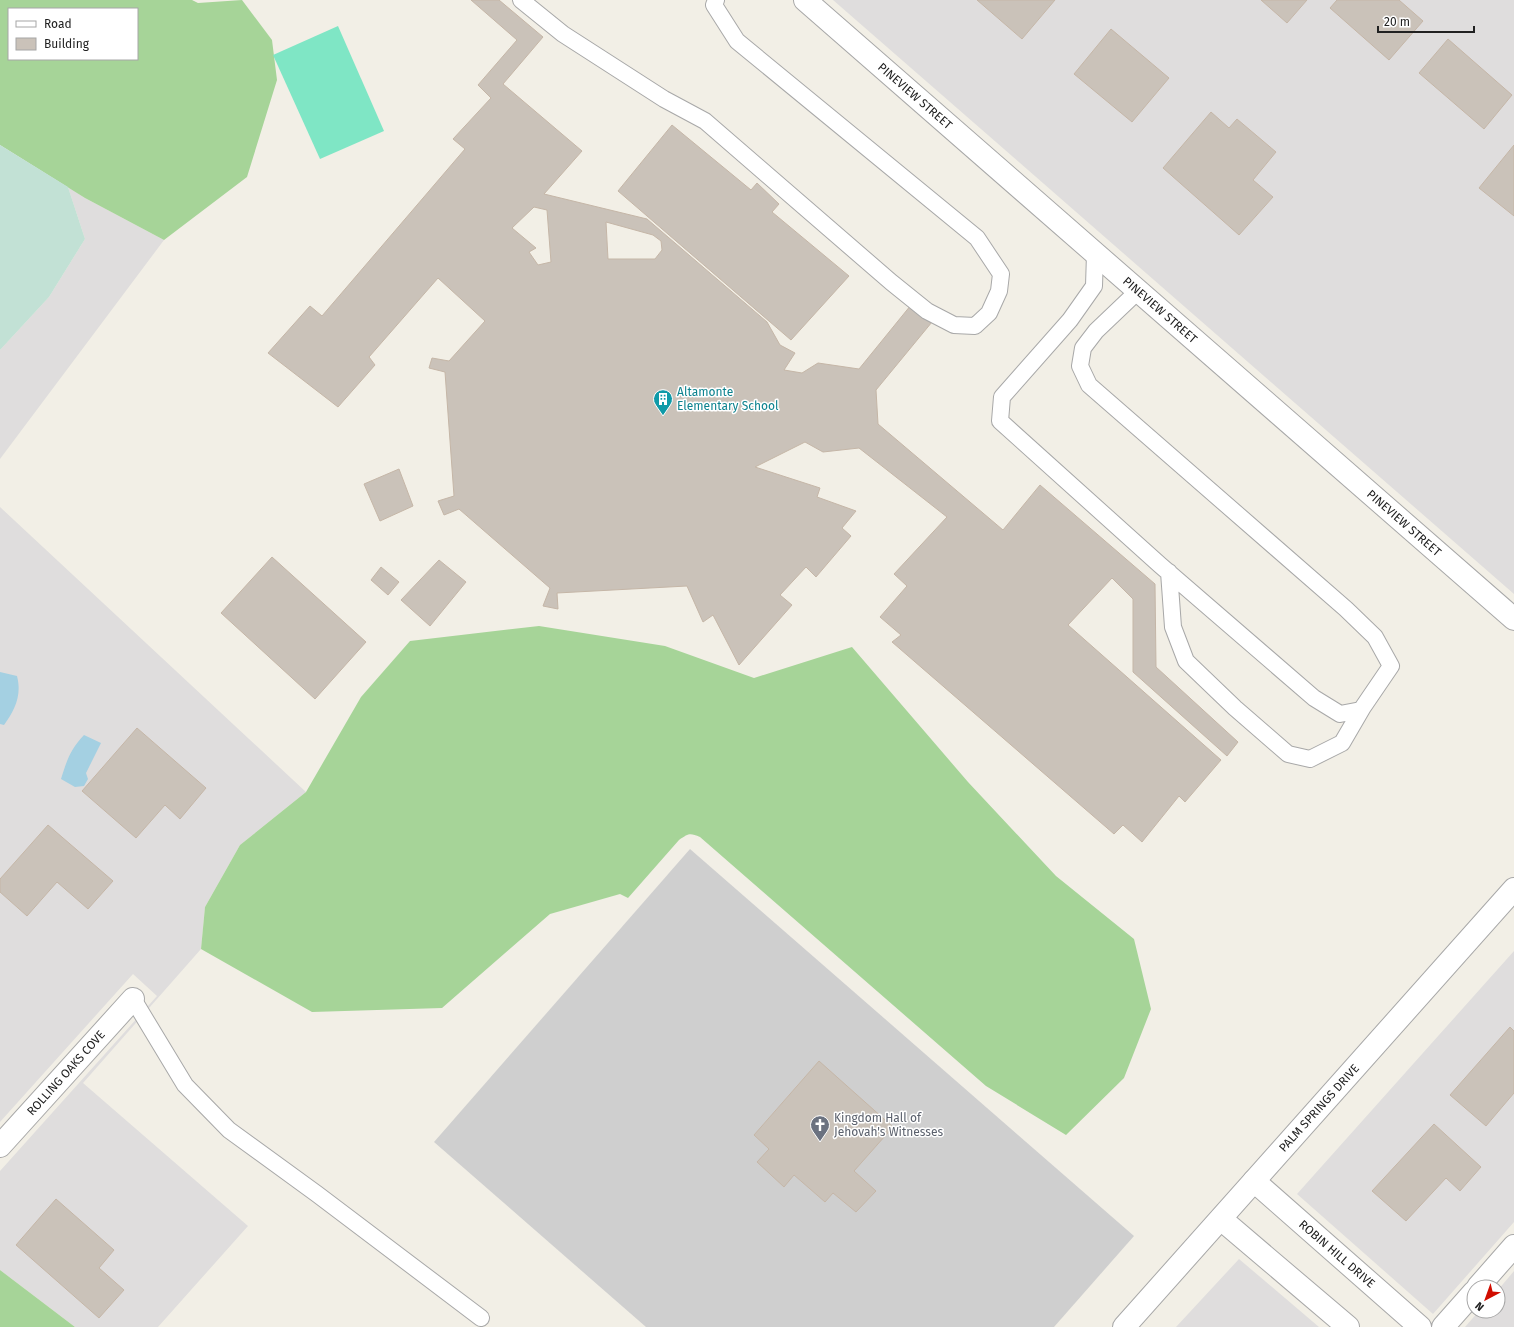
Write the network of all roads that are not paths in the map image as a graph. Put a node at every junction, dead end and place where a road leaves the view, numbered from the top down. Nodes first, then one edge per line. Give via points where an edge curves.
1 (521, 0) edge
2 (716, 0) edge
3 (805, 0) edge
4 (1095, 254) junction
5 (1138, 291) junction
6 (1169, 572) junction
7 (1514, 619) edge
8 (1363, 707) junction
9 (1514, 889) edge
10 (133, 999) joint
11 (0, 1146) edge
12 (1254, 1181) junction
13 (1221, 1219) junction
14 (1514, 1246) edge
15 (1485, 1279) edge
16 (1466, 1301) edge
17 (481, 1318) dead end
18 (1124, 1327) edge
19 (1348, 1327) edge
20 (1420, 1327) edge
21 (1443, 1327) edge

1 - 2 lane via 563,34 664,99 705,121 927,311 954,325 975,326 989,313 999,291 1001,274 977,238 737,41 714,5
3 - 4 street, PINEVIEW STREET
4 - 5 street, PINEVIEW STREET
4 - 6 lane via 1094,286 1070,320 1002,397 1000,421
5 - 7 street, PINEVIEW STREET
5 - 8 lane via 1083,348 1080,366 1089,385 1375,637 1391,666
6 - 8 lane via 1314,698 1340,714 1361,710
6 - 8 lane via 1173,627 1186,661 1288,754 1310,758 1342,743
9 - 12 street, PALM SPRINGS DRIVE
10 - 11 street, ROLLING OAKS COVE
10 - 17 lane via 185,1085 229,1130
12 - 13 street, PALM SPRINGS DRIVE
12 - 20 street, ROBIN HILL DRIVE
13 - 18 street, PALM SPRINGS DRIVE
13 - 19 street
14 - 15 street
16 - 21 street

